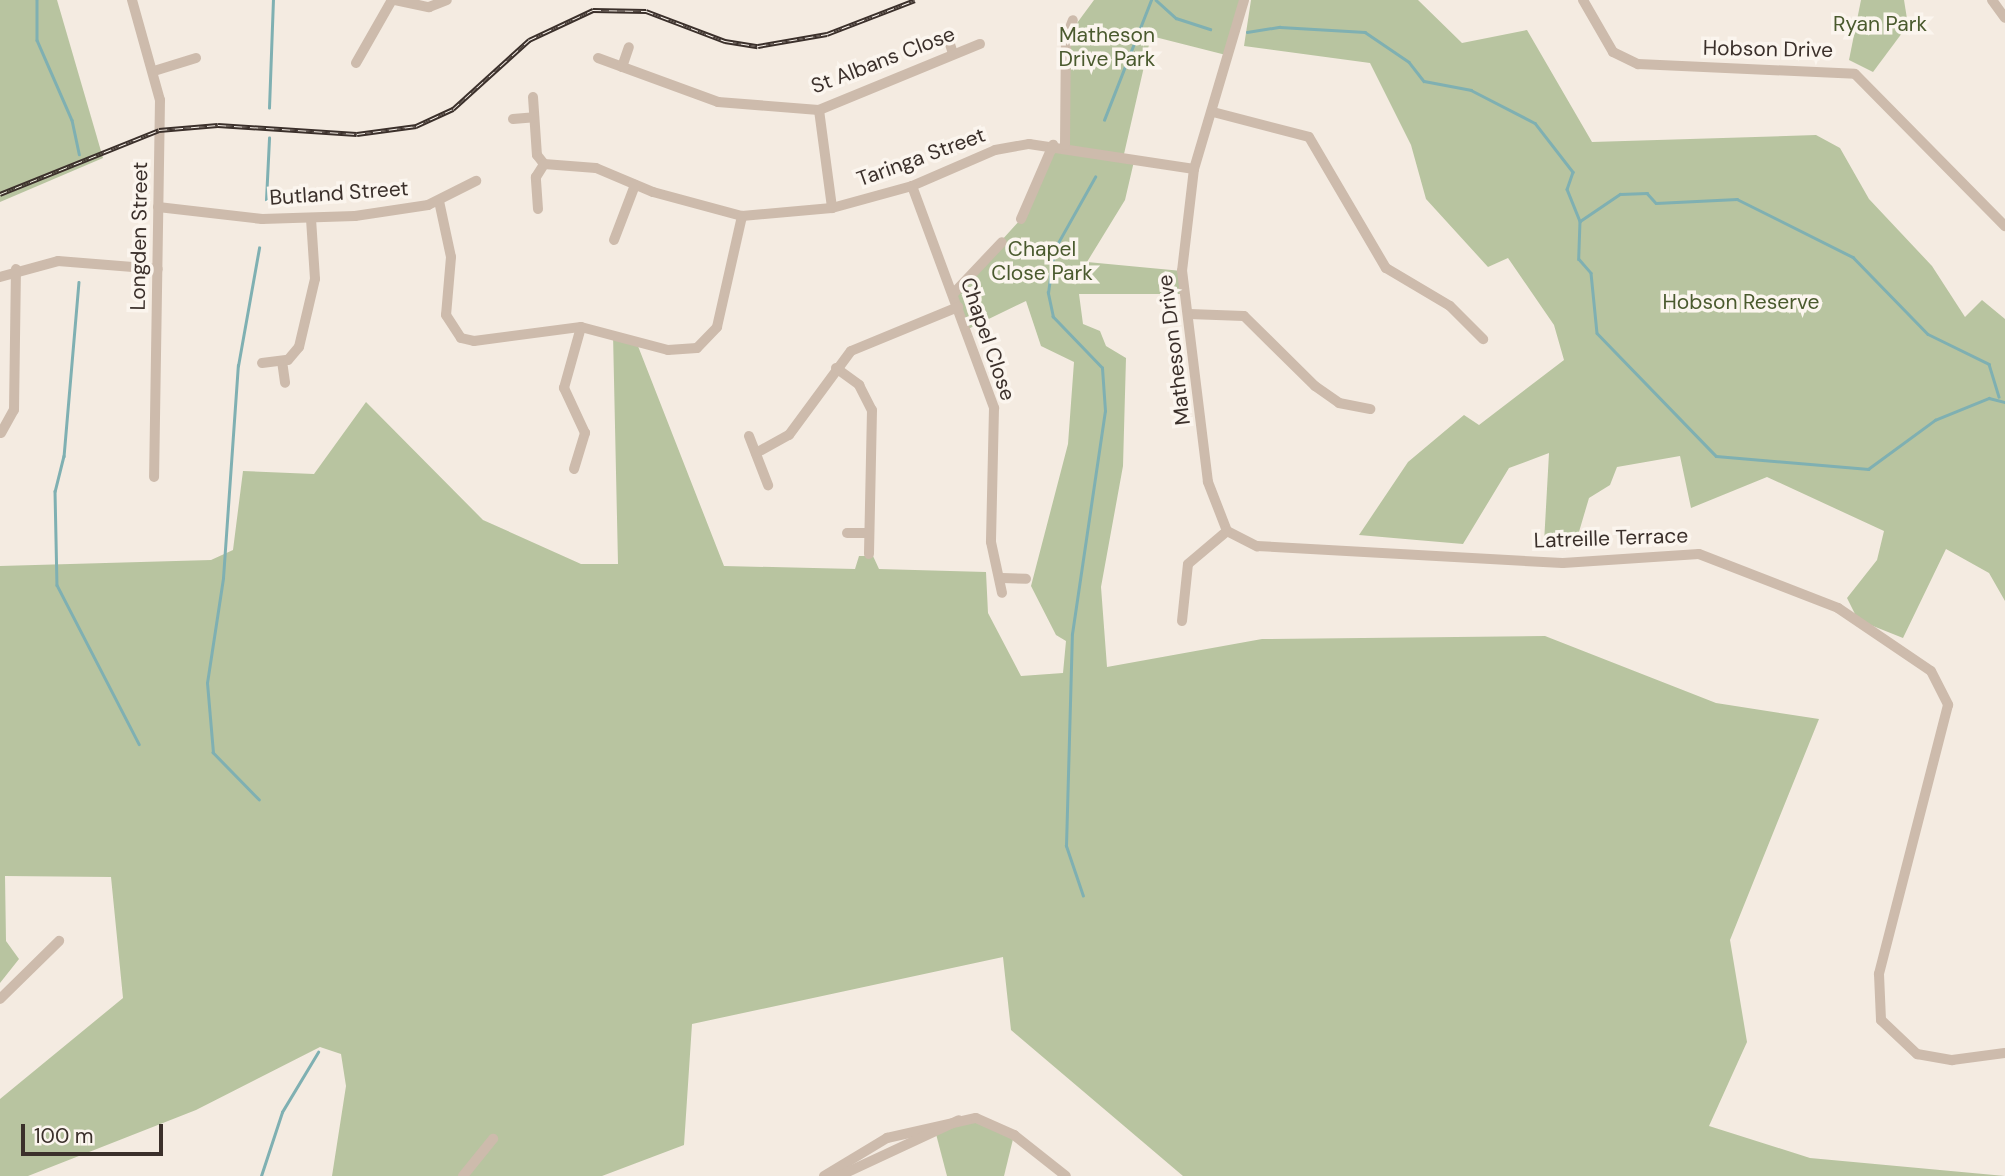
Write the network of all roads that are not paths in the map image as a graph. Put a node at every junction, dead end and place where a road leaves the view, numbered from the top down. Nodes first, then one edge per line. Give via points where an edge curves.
1 (132, 0) edge
2 (393, 0) edge
3 (447, 0) edge
4 (1244, 0) edge
5 (1992, 0) edge
6 (1589, 2) edge
7 (2004, 15) edge
8 (1073, 20) dead end
9 (947, 35) dead end
10 (980, 44) dead end
11 (629, 47) dead end
12 (953, 54) junction
13 (196, 58) dead end
14 (598, 58) dead end
15 (356, 63) dead end
16 (622, 67) junction
17 (154, 71) junction
18 (533, 97) dead end
19 (818, 110) junction
20 (1213, 112) junction
21 (534, 117) junction
22 (513, 119) dead end
23 (1053, 145) junction
24 (1065, 145) junction
25 (544, 164) junction
26 (1194, 169) junction
27 (476, 181) dead end
28 (635, 185) junction
29 (912, 186) junction
30 (439, 201) junction
31 (158, 207) junction
32 (832, 208) junction
33 (537, 209) dead end
34 (742, 216) junction
35 (310, 218) junction
36 (1021, 219) dead end
37 (2005, 226) edge
38 (614, 240) dead end
39 (1002, 242) dead end
40 (158, 269) junction
41 (16, 270) junction
42 (0, 277) edge
43 (953, 294) junction
44 (958, 307) junction
45 (1189, 314) junction
46 (581, 327) junction
47 (1483, 339) dead end
48 (282, 361) junction
49 (262, 363) dead end
50 (836, 368) junction
51 (285, 383) dead end
52 (1370, 409) dead end
53 (1, 433) edge
54 (749, 436) dead end
55 (757, 453) junction
56 (574, 469) dead end
57 (154, 477) dead end
58 (768, 485) dead end
59 (1227, 531) junction
60 (847, 533) dead end
61 (869, 533) junction
62 (869, 554) dead end
63 (1002, 578) junction
64 (1026, 579) dead end
65 (1002, 593) dead end
66 (1182, 621) dead end
67 (59, 941) dead end
68 (0, 999) edge
69 (2005, 1054) edge
70 (961, 1119) junction
71 (494, 1139) dead end
72 (463, 1176) edge
73 (824, 1176) edge
74 (839, 1176) edge
75 (1066, 1176) edge

1 - 17 street, Longden Street
2 - 3 street via 429,7
2 - 15 street
4 - 20 street, Matheson Drive
5 - 7 street
6 - 37 street, Hobson Drive via 1613,52 1638,64 1855,74
8 - 24 street via 1066,38
9 - 12 street
10 - 12 street, St Albans Close
11 - 16 street
12 - 19 street, St Albans Close
13 - 17 street
14 - 16 street, St Albans Close
16 - 19 street, St Albans Close via 736,106
17 - 31 street, Longden Street via 160,100
18 - 21 street
19 - 32 street
20 - 26 street, Matheson Drive
20 - 47 street via 1309,137 1386,268 1450,306
21 - 22 street
21 - 25 street
23 - 24 street, Taringa Street
23 - 29 street, Taringa Street via 995,150
23 - 36 street
24 - 26 street, Taringa Street
25 - 28 street, Taringa Street via 577,163
25 - 33 street via 536,177
26 - 45 street, Matheson Drive via 1182,271
27 - 30 street, Butland Street
28 - 34 street, Taringa Street
28 - 38 street
29 - 32 street, Taringa Street
29 - 43 street, Chapel Close
30 - 35 street, Butland Street
30 - 46 street via 451,257 446,315 461,338
31 - 35 street, Butland Street
31 - 40 street, Longden Street
32 - 34 street, Taringa Street
34 - 46 street via 725,300 707,341 668,350
35 - 48 street via 314,288 298,350
39 - 43 street
40 - 41 street via 58,261
40 - 57 street, Longden Street
41 - 42 street
41 - 53 street via 14,410
43 - 44 street, Chapel Close
44 - 50 street via 864,344
44 - 63 street, Chapel Close via 994,408 991,542
45 - 52 street via 1244,316 1315,386 1339,402
45 - 59 street, Matheson Drive via 1208,482
46 - 56 street via 564,388 585,433
48 - 49 street
48 - 51 street
50 - 55 street via 789,435
50 - 61 street via 859,385 872,411
54 - 55 street
55 - 58 street
59 - 66 street via 1188,564
59 - 69 street, Latreille Terrace via 1257,546 1563,563 1699,554 1838,608 1931,671 1948,705 1879,974 1881,1020 1917,1054 1952,1060
60 - 61 street
61 - 62 street
63 - 64 street
63 - 65 street, Chapel Close
67 - 68 street
70 - 73 street via 887,1138
70 - 74 street
70 - 75 street via 976,1118 1014,1135
71 - 72 street

